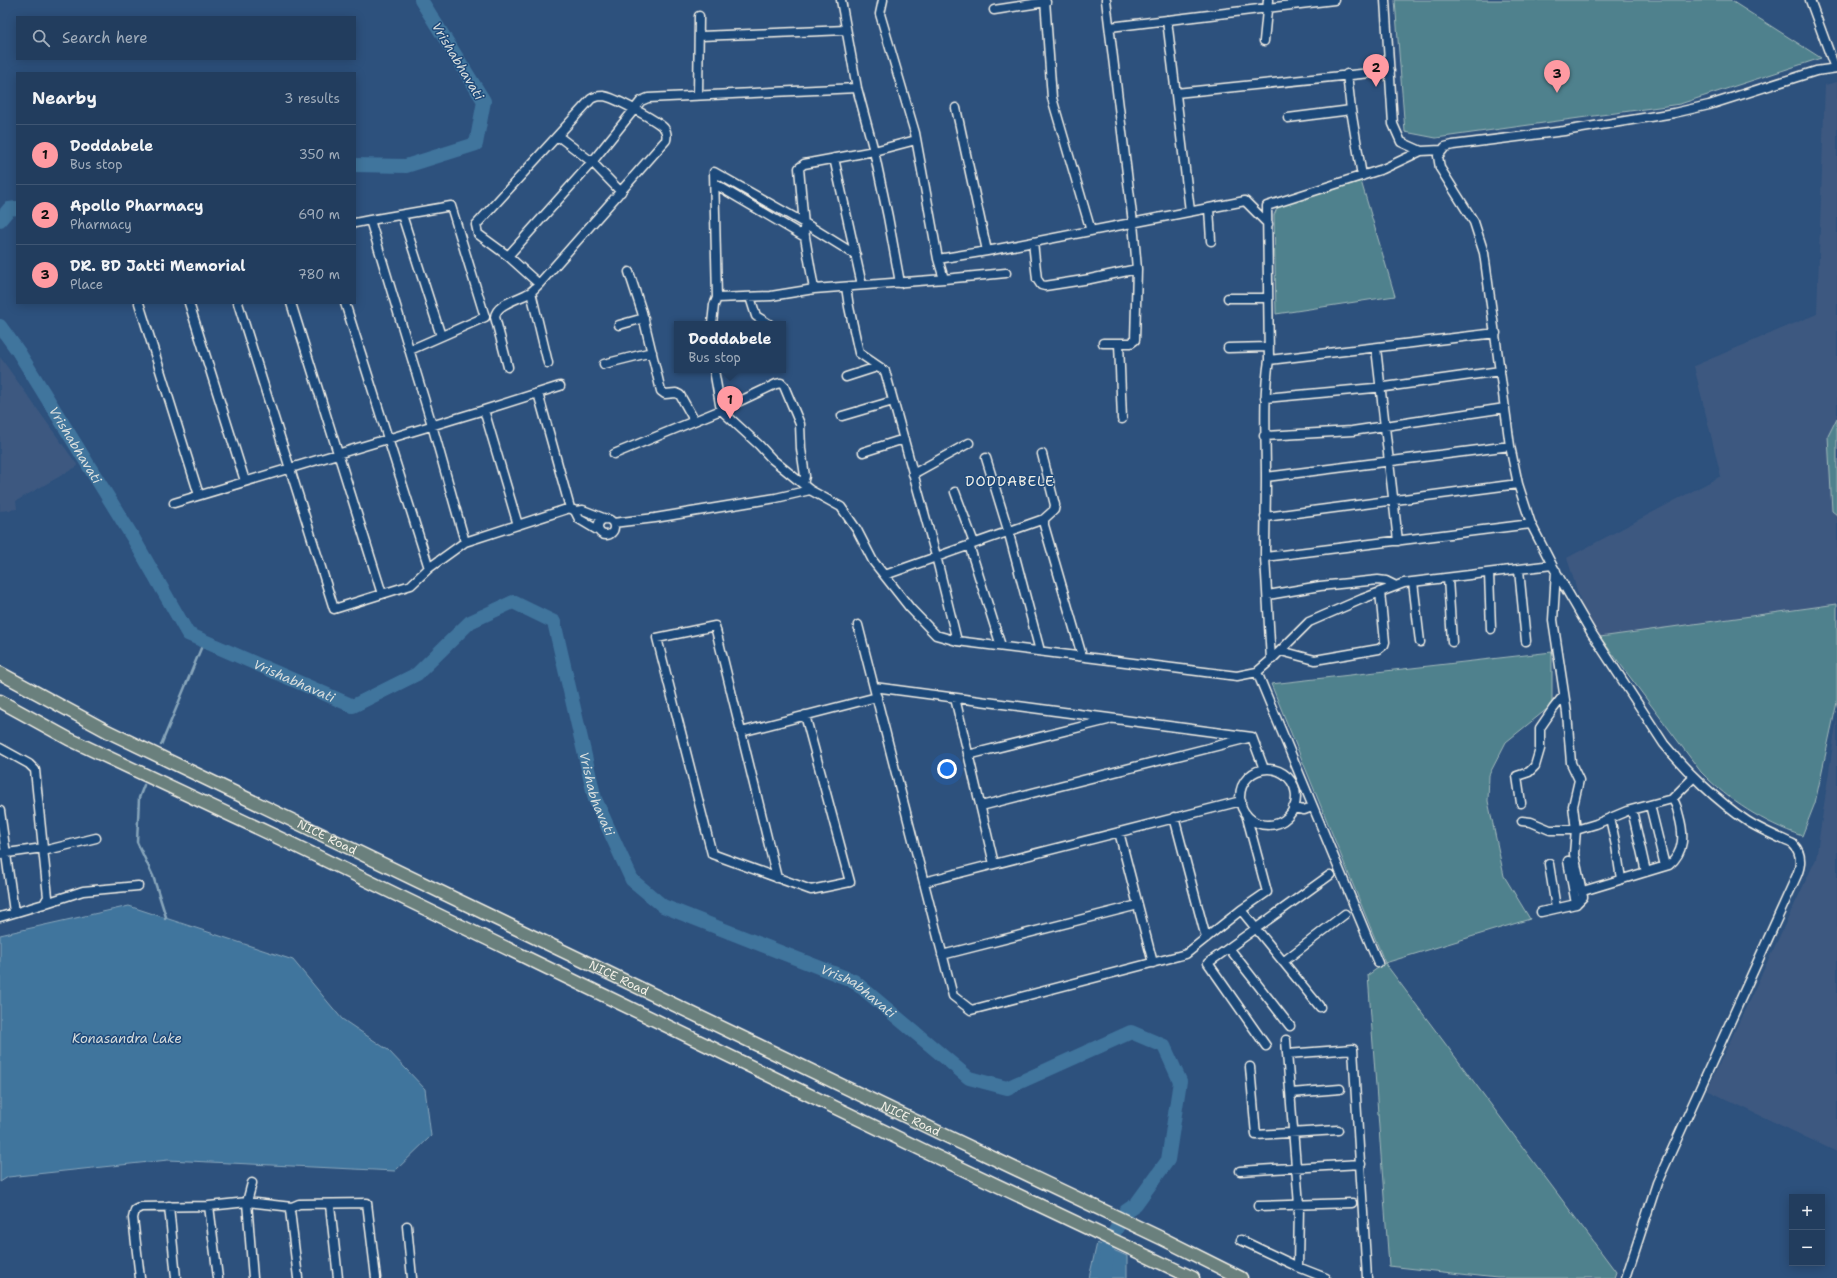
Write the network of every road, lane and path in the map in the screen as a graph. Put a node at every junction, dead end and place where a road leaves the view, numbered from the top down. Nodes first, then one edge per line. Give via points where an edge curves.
1 (841, 0) edge
2 (883, 0) edge
3 (1106, 0) edge
4 (1334, 0) edge
5 (1385, 0) edge
6 (1810, 0) edge
7 (1046, 1) edge
8 (1267, 4) edge
9 (994, 10) dead end
10 (699, 16) dead end
11 (1167, 20) junction
12 (1110, 27) junction
13 (846, 30) junction
14 (700, 36) junction
15 (1264, 41) dead end
16 (1836, 68) edge
17 (1390, 71) junction
18 (1347, 74) junction
19 (857, 88) junction
20 (1176, 94) junction
21 (698, 95) junction
22 (956, 108) dead end
23 (635, 109) junction
24 (1351, 110) junction
25 (1288, 118) dead end
26 (558, 136) junction
27 (916, 140) junction
28 (1441, 150) junction
29 (874, 151) junction
30 (1420, 151) junction
31 (834, 158) junction
32 (592, 162) junction
33 (1362, 176) junction
34 (714, 184) junction
35 (620, 192) junction
36 (1209, 208) junction
37 (1190, 211) junction
38 (402, 214) junction
39 (370, 220) junction
40 (356, 223) edge
41 (804, 223) junction
42 (1133, 223) junction
43 (1268, 224) junction
44 (1091, 231) junction
45 (805, 237) junction
46 (1212, 241) dead end
47 (1033, 242) junction
48 (987, 252) junction
49 (508, 256) junction
50 (856, 256) junction
51 (938, 259) junction
52 (1136, 269) junction
53 (629, 272) dead end
54 (1006, 273) dead end
55 (944, 279) junction
56 (900, 283) junction
57 (539, 284) junction
58 (862, 285) junction
59 (846, 287) junction
60 (814, 289) junction
61 (531, 292) junction
62 (750, 297) junction
63 (716, 298) junction
64 (1228, 298) dead end
65 (1268, 298) junction
66 (139, 304) edge
67 (190, 304) edge
68 (238, 304) edge
69 (291, 304) edge
70 (345, 304) edge
71 (644, 318) junction
72 (712, 321) edge
73 (764, 321) edge
74 (619, 325) dead end
75 (1496, 332) junction
76 (441, 336) junction
77 (1103, 343) dead end
78 (1119, 343) junction
79 (1269, 347) junction
80 (1228, 348) dead end
81 (1376, 348) junction
82 (410, 350) junction
83 (652, 352) junction
84 (1269, 360) junction
85 (548, 363) dead end
86 (604, 364) dead end
87 (508, 367) dead end
88 (882, 368) junction
89 (1500, 371) junction
90 (715, 373) edge
91 (846, 377) dead end
92 (560, 386) dead end
93 (1381, 387) junction
94 (538, 393) junction
95 (1265, 398) junction
96 (893, 401) junction
97 (1505, 408) junction
98 (484, 410) junction
99 (721, 410) junction
100 (842, 416) dead end
101 (1122, 419) dead end
102 (694, 420) junction
103 (432, 425) junction
104 (1385, 426) junction
105 (1264, 436) junction
106 (387, 438) junction
107 (904, 439) junction
108 (968, 443) dead end
109 (1510, 446) junction
110 (863, 452) dead end
111 (338, 454) junction
112 (614, 454) dead end
113 (1042, 454) dead end
114 (986, 458) dead end
115 (1389, 462) junction
116 (290, 468) junction
117 (913, 474) junction
118 (1266, 477) junction
119 (244, 481) junction
120 (804, 484) junction
121 (1518, 484) junction
122 (810, 490) junction
123 (955, 492) dead end
124 (199, 495) junction
125 (1394, 500) junction
126 (174, 503) dead end
127 (572, 509) junction
128 (1265, 517) junction
129 (1044, 519) junction
130 (610, 521) junction
131 (1531, 524) junction
132 (518, 525) junction
133 (1008, 530) junction
134 (599, 531) junction
135 (1398, 541) junction
136 (465, 542) junction
137 (972, 544) junction
138 (936, 556) junction
139 (1265, 557) junction
140 (430, 568) junction
141 (1554, 568) junction
142 (1519, 570) junction
143 (1489, 573) junction
144 (885, 575) junction
145 (1448, 578) junction
146 (1413, 582) junction
147 (1396, 586) junction
148 (1380, 592) junction
149 (382, 594) junction
150 (1268, 594) junction
151 (858, 625) dead end
152 (1491, 629) dead end
153 (957, 640) junction
154 (1526, 641) dead end
155 (1420, 642) dead end
156 (1452, 642) dead end
157 (1001, 646) junction
158 (1040, 651) junction
159 (1281, 651) junction
160 (1082, 656) junction
161 (1271, 660) junction
162 (1257, 672) junction
163 (0, 673) edge
164 (874, 688) junction
165 (1564, 695) junction
166 (876, 697) junction
167 (955, 698) junction
168 (0, 701) edge
169 (805, 715) junction
170 (1113, 719) junction
171 (741, 732) junction
172 (1252, 737) junction
173 (0, 748) edge
174 (968, 754) junction
175 (1295, 765) junction
176 (1264, 769) junction
177 (1281, 772) junction
178 (1694, 777) junction
179 (1672, 799) junction
180 (1241, 800) junction
181 (1521, 803) dead end
182 (1650, 805) junction
183 (981, 806) junction
184 (1312, 807) junction
185 (1293, 808) junction
186 (1632, 810) junction
187 (0, 811) edge
188 (1246, 814) junction
189 (1174, 818) junction
190 (1610, 818) junction
191 (1522, 821) dead end
192 (1576, 830) junction
193 (1119, 832) junction
194 (96, 838) dead end
195 (43, 849) junction
196 (3, 854) edge
197 (1568, 861) dead end
198 (994, 864) junction
199 (1549, 864) dead end
200 (1664, 866) junction
201 (1646, 872) junction
202 (1330, 875) dead end
203 (778, 878) junction
204 (1621, 879) junction
205 (924, 882) junction
206 (138, 886) dead end
207 (1583, 891) junction
208 (46, 902) junction
209 (1576, 904) junction
210 (1138, 905) junction
211 (1556, 908) junction
212 (1241, 910) junction
213 (14, 912) junction
214 (1541, 912) dead end
215 (1345, 914) dead end
216 (0, 917) edge
217 (1256, 928) junction
218 (1206, 938) junction
219 (1229, 948) junction
220 (942, 955) junction
221 (1283, 962) junction
222 (1153, 963) junction
223 (1378, 963) dead end
224 (1320, 1007) dead end
225 (1290, 1026) dead end
226 (1286, 1040) dead end
227 (1266, 1046) dead end
228 (1287, 1054) junction
229 (1250, 1067) dead end
230 (1340, 1089) dead end
231 (1291, 1093) junction
232 (1338, 1130) dead end
233 (1294, 1133) junction
234 (1360, 1164) junction
235 (1296, 1168) junction
236 (1240, 1172) dead end
237 (252, 1183) dead end
238 (247, 1202) junction
239 (1352, 1203) dead end
240 (330, 1205) junction
241 (1299, 1205) junction
242 (169, 1206) junction
243 (209, 1206) junction
244 (1258, 1206) dead end
245 (292, 1207) junction
246 (407, 1226) dead end
247 (1241, 1240) dead end
248 (1298, 1267) junction
249 (140, 1278) edge
250 (176, 1278) edge
251 (218, 1278) edge
252 (252, 1278) edge
253 (298, 1278) edge
254 (338, 1278) edge
255 (376, 1278) edge
256 (412, 1278) edge
257 (1193, 1278) edge
258 (1241, 1278) edge
259 (1326, 1278) edge
260 (1367, 1278) edge
261 (1626, 1278) edge

1 - 13 street
2 - 27 street via 880,14
3 - 12 street
4 - 8 street
5 - 17 street
6 - 16 street
7 - 9 street
7 - 44 street via 1052,98
8 - 11 street
8 - 15 street
10 - 14 street
11 - 12 street
11 - 20 street
12 - 42 street
13 - 14 street
13 - 19 street
14 - 21 street
16 - 28 street via 1816,71 1680,112 1564,131 1453,145
17 - 18 street
17 - 30 street via 1393,124 1401,142
18 - 20 street
18 - 24 street
19 - 21 street
19 - 29 street
20 - 37 street
21 - 23 street via 648,98 641,101
22 - 48 street
23 - 26 street via 609,97 594,97
23 - 32 street
23 - 35 street via 664,129 666,137 664,143
24 - 25 street
24 - 33 street
26 - 32 street
26 - 49 street via 476,225 478,234
27 - 29 street
27 - 51 street
28 - 30 street
28 - 75 street via 1438,156 1440,168 1470,214 1481,242
29 - 31 street
29 - 56 street
30 - 33 street
31 - 41 street via 804,164 799,168
31 - 50 street
32 - 35 street
32 - 49 street
33 - 43 street via 1267,206
34 - 41 street via 714,172
34 - 45 street
34 - 63 street
35 - 57 street
36 - 37 street
36 - 43 street via 1244,201
36 - 46 street
37 - 42 street
38 - 39 street
38 - 76 street
38 - 76 street via 451,206 485,317
39 - 40 street
39 - 82 street
41 - 45 street
41 - 50 street
42 - 44 street
42 - 52 street
43 - 65 street
44 - 47 street
45 - 60 street
47 - 48 street
47 - 52 street via 1037,279 1041,285 1090,279
48 - 51 street
49 - 57 street
50 - 58 street
51 - 55 street
52 - 78 street via 1135,340 1131,343
53 - 71 street
54 - 55 street
55 - 56 street
56 - 58 street
57 - 61 street
58 - 59 street
59 - 60 street
59 - 88 street via 859,354
60 - 62 street
61 - 85 street
61 - 87 street via 501,307 495,314
62 - 63 street
62 - 73 street via 756,316
63 - 72 street
64 - 65 street
65 - 79 street
66 - 124 street
67 - 119 street
68 - 116 street
69 - 111 street
70 - 106 street
71 - 74 street
71 - 83 street
75 - 81 street
75 - 89 street
76 - 82 street
77 - 78 street
78 - 101 street
79 - 80 street
79 - 84 street
81 - 84 street
81 - 93 street
82 - 103 street
83 - 86 street
83 - 102 street via 661,391 665,394 680,395
84 - 95 street
88 - 91 street via 877,367
88 - 96 street
89 - 93 street
89 - 97 street
90 - 99 street
92 - 94 street
93 - 95 street
93 - 104 street
94 - 98 street
94 - 127 street
95 - 105 street
96 - 100 street
96 - 107 street
97 - 104 street
97 - 109 street
98 - 103 street
98 - 132 street
99 - 102 street
99 - 120 street via 772,459
99 - 120 street via 776,384 783,384 800,424 806,476
102 - 112 street
103 - 106 street
103 - 136 street
104 - 105 street via 1352,431
104 - 115 street
105 - 118 street
106 - 111 street
106 - 140 street
107 - 110 street
107 - 117 street
108 - 117 street
109 - 115 street
109 - 121 street
111 - 116 street
111 - 149 street
113 - 129 street via 1055,505 1054,510
114 - 133 street
115 - 118 street
115 - 125 street
116 - 119 street
116 - 149 street via 334,609
117 - 138 street
118 - 128 street
119 - 124 street
120 - 122 street
121 - 125 street
121 - 131 street
122 - 130 street via 776,498
122 - 144 street via 841,507
123 - 137 street
124 - 126 street
125 - 128 street
125 - 135 street
127 - 130 street via 583,510
127 - 132 street
127 - 134 street via 579,519
128 - 139 street
129 - 133 street
129 - 160 street
130 - 134 street via 599,523
130 - 134 street via 615,528 610,535 605,536
131 - 135 street
131 - 141 street
132 - 136 street
133 - 137 street
133 - 158 street
135 - 139 street
136 - 140 street
137 - 138 street
137 - 157 street
138 - 144 street
138 - 153 street
139 - 150 street
140 - 149 street via 411,585
141 - 142 street
141 - 165 street via 1553,620
141 - 178 street via 1664,744
142 - 143 street
142 - 154 street
143 - 145 street
143 - 152 street
144 - 153 street via 910,608 936,635
145 - 146 street
145 - 156 street
146 - 147 street
146 - 155 street
147 - 148 street
147 - 150 street via 1378,580
148 - 159 street via 1309,622
148 - 159 street via 1385,642 1379,649 1315,660
150 - 161 street
151 - 164 street
153 - 157 street
157 - 158 street
158 - 160 street
159 - 161 street
160 - 162 street via 1237,676
161 - 162 street
162 - 175 street
163 - 258 highway, NICE Road via 107,731
164 - 166 street
164 - 167 street
165 - 181 street via 1540,728 1540,749 1535,766 1531,771 1516,776
165 - 192 street via 1571,763 1579,780 1574,806
166 - 169 street
166 - 205 street
167 - 170 street
167 - 174 street
168 - 257 highway, NICE Road via 69,739 301,848
169 - 171 street
169 - 203 street via 850,882 811,890
170 - 172 street
170 - 174 street
171 - 203 street
171 - 203 street via 715,626 657,638 712,854
172 - 176 street
172 - 183 street
173 - 195 street via 35,770
174 - 183 street
175 - 177 street via 1286,767
175 - 184 street
176 - 177 street
176 - 180 street via 1252,774 1244,782 1240,793
177 - 185 street via 1295,787 1296,799
178 - 179 street
178 - 261 street via 1746,820 1793,844 1799,852 1800,868 1657,1183
179 - 182 street
179 - 200 street via 1676,804 1683,837 1673,861
180 - 188 street
180 - 189 street
182 - 186 street
182 - 200 street
183 - 198 street
184 - 185 street via 1304,810
184 - 223 street
185 - 188 street via 1284,819 1273,824 1256,822
186 - 190 street
186 - 201 street
187 - 196 street
188 - 212 street via 1267,892
189 - 193 street
189 - 218 street
190 - 192 street
190 - 204 street
191 - 192 street via 1550,830
192 - 207 street via 1574,854
193 - 198 street
193 - 210 street
194 - 195 street
195 - 196 street
195 - 208 street via 48,897
196 - 213 street
197 - 209 street
198 - 205 street
199 - 211 street
200 - 201 street
201 - 204 street
202 - 217 street
204 - 207 street
205 - 220 street
206 - 208 street via 83,891
207 - 209 street via 1582,900
208 - 213 street
209 - 211 street
210 - 220 street
210 - 222 street
211 - 214 street
212 - 217 street
212 - 218 street
213 - 216 street
215 - 221 street
217 - 219 street
217 - 221 street
218 - 222 street via 1186,954
219 - 225 street
219 - 227 street via 1208,963
220 - 222 street via 953,996 971,1010
221 - 224 street
226 - 228 street
228 - 231 street
228 - 234 street via 1353,1049
229 - 233 street via 1256,1135
230 - 231 street
231 - 233 street
232 - 233 street
233 - 235 street
234 - 235 street
234 - 260 street
235 - 236 street
235 - 241 street
237 - 238 street
238 - 243 street
238 - 245 street
238 - 252 street
239 - 241 street
240 - 245 street via 299,1204
240 - 254 street
240 - 255 street via 367,1203
241 - 244 street
241 - 248 street
242 - 243 street
242 - 249 street via 141,1207 135,1210 133,1218
242 - 250 street
243 - 251 street
245 - 253 street via 290,1210
246 - 256 street
247 - 248 street
248 - 259 street

